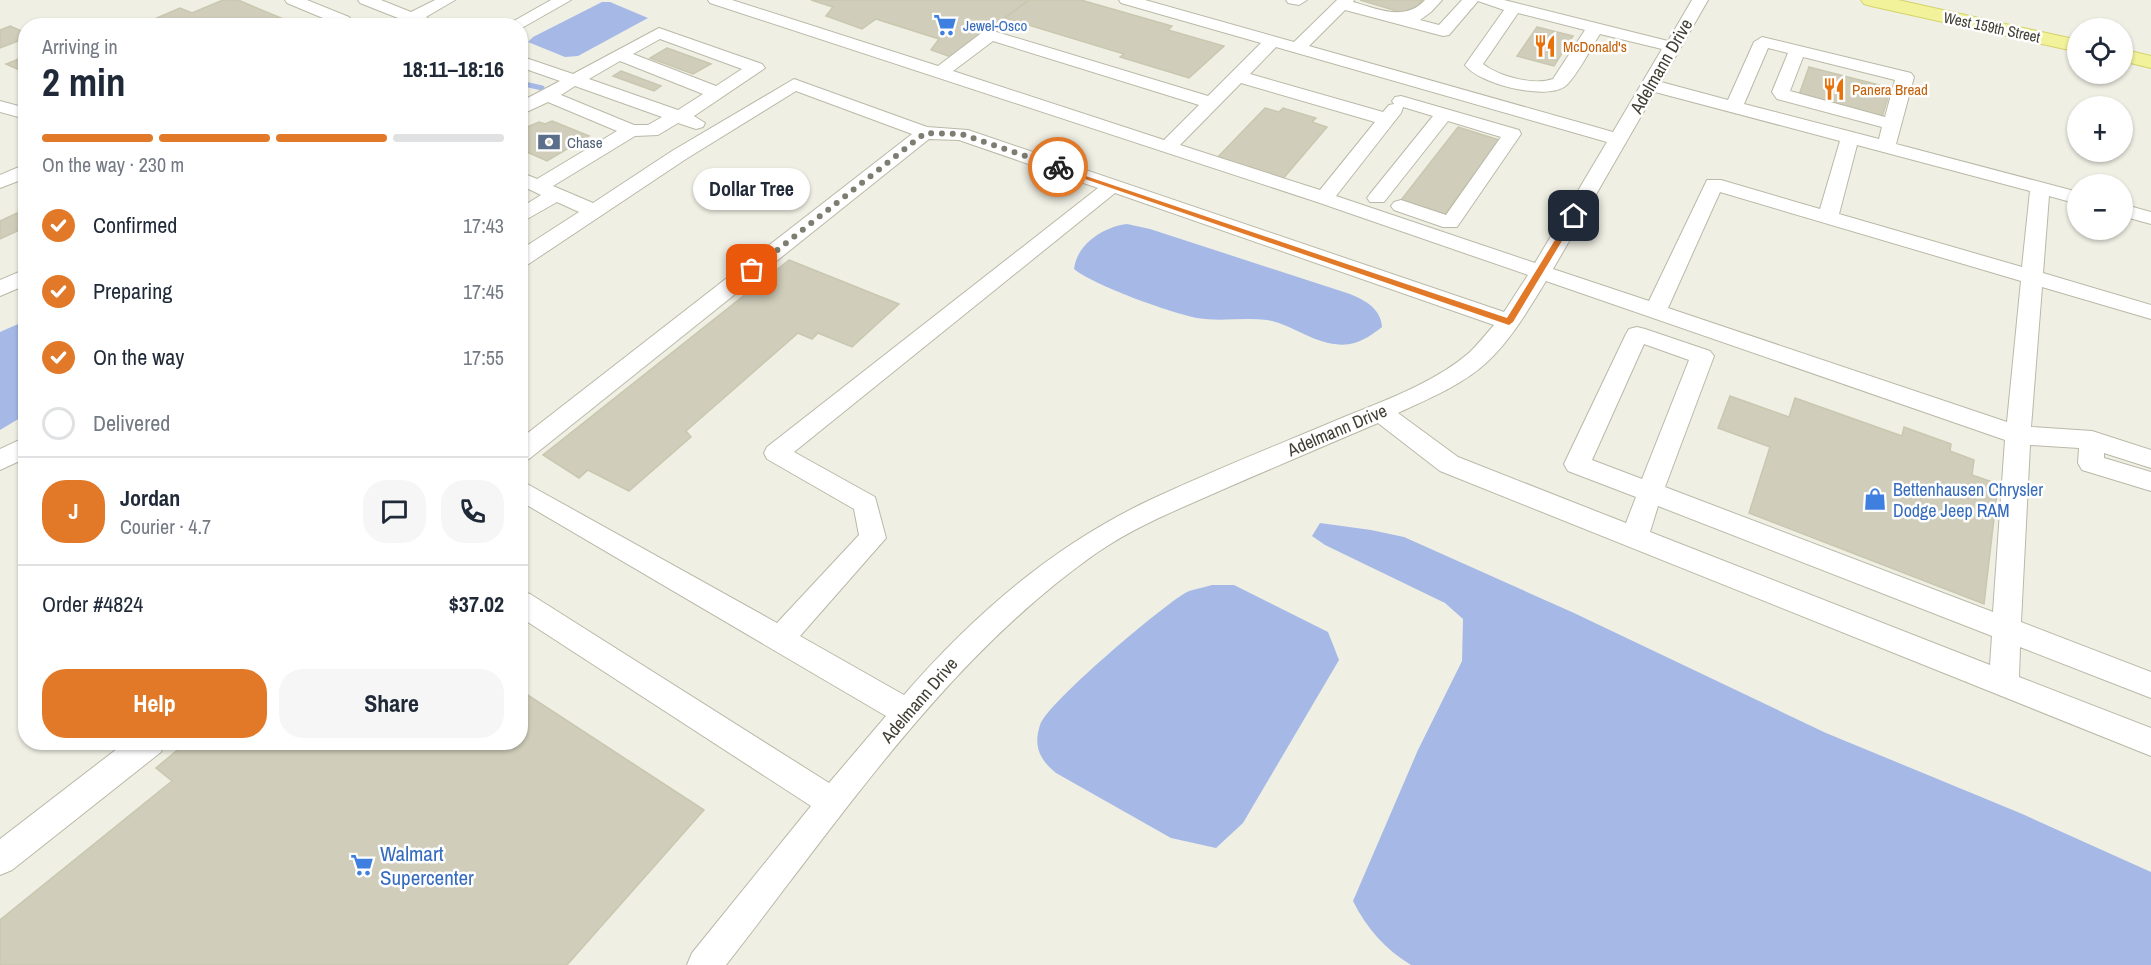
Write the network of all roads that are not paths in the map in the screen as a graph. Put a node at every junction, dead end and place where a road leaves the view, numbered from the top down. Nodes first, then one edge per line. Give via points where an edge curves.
1 (293, 0) edge
2 (366, 0) edge
3 (447, 0) edge
4 (563, 0) edge
5 (716, 0) edge
6 (1127, 0) edge
7 (1199, 0) edge
8 (1294, 0) edge
9 (1299, 0) edge
10 (1434, 0) edge
11 (1471, 0) edge
12 (1485, 0) edge
13 (1700, 0) edge
14 (1871, 0) edge
15 (1344, 2) edge
16 (1514, 7) junction
17 (390, 9) junction
18 (1181, 15) junction
19 (1387, 16) junction
20 (328, 18) edge
21 (352, 18) edge
22 (400, 18) edge
23 (412, 18) edge
24 (528, 18) edge
25 (1595, 28) junction
26 (1273, 41) junction
27 (2067, 43) edge
28 (1673, 47) junction
29 (1298, 48) junction
30 (1797, 51) junction
31 (619, 55) junction
32 (2133, 58) edge
33 (2151, 62) edge
34 (528, 64) edge
35 (1477, 69) junction
36 (940, 73) junction
37 (1238, 76) junction
38 (574, 79) junction
39 (1416, 82) junction
40 (1651, 85) junction
41 (1446, 90) junction
42 (717, 93) junction
43 (546, 95) junction
44 (1401, 101) junction
45 (1211, 102) junction
46 (528, 105) edge
47 (0, 106) edge
48 (1734, 107) junction
49 (18, 112) edge
50 (1444, 114) junction
51 (679, 116) junction
52 (1386, 120) junction
53 (1891, 124) junction
54 (631, 129) junction
55 (717, 131) junction
56 (925, 133) junction
57 (1850, 138) junction
58 (1618, 139) junction
59 (1886, 147) junction
60 (1166, 148) junction
61 (18, 174) edge
62 (0, 182) edge
63 (1112, 186) junction
64 (2040, 188) junction
65 (535, 193) edge
66 (2067, 195) edge
67 (1324, 198) junction
68 (1372, 206) junction
69 (594, 211) junction
70 (2133, 213) edge
71 (1828, 217) junction
72 (2151, 218) edge
73 (528, 255) edge
74 (1540, 273) junction
75 (2031, 277) junction
76 (18, 280) edge
77 (0, 289) edge
78 (1655, 312) junction
79 (2151, 312) edge
80 (1509, 322) junction
81 (1718, 334) junction
82 (1702, 356) junction
83 (1380, 412) junction
84 (2018, 435) junction
85 (2092, 440) junction
86 (528, 447) edge
87 (18, 451) edge
88 (2151, 459) edge
89 (0, 461) edge
90 (2151, 483) edge
91 (1650, 492) junction
92 (528, 494) edge
93 (1635, 537) junction
94 (528, 607) edge
95 (2006, 629) junction
96 (780, 639) junction
97 (2004, 684) junction
98 (2151, 685) edge
99 (908, 713) junction
100 (2151, 742) edge
101 (140, 750) edge
102 (833, 803) junction
103 (0, 859) edge
104 (704, 965) edge

1 - 20 street
2 - 17 street
3 - 23 street
4 - 24 street
5 - 36 street
6 - 18 street
7 - 18 street
8 - 9 street
10 - 19 street via 1423,14 1414,18
11 - 19 street via 1443,31
12 - 16 street
13 - 28 street, Adelmann Drive
14 - 27 main road, West 159th Street
15 - 19 street
15 - 29 street
16 - 25 street
16 - 35 street via 1475,60
17 - 21 street
17 - 22 street
18 - 26 street
25 - 28 street
25 - 35 street via 1559,83 1552,86 1524,85
26 - 29 street
26 - 37 street
28 - 40 street, Adelmann Drive
29 - 39 street
30 - 48 street via 1762,42
30 - 53 street via 1783,95
30 - 53 street via 1905,77
31 - 38 street
31 - 42 street
31 - 42 street via 659,33 756,68
32 - 33 main road
34 - 38 street
35 - 41 street via 1459,75
36 - 45 street via 990,35
36 - 60 street
37 - 45 street
37 - 52 street
38 - 43 street
38 - 51 street
39 - 41 street
39 - 44 street
40 - 48 street
40 - 58 street, Adelmann Drive
41 - 58 street
42 - 51 street
43 - 46 street
43 - 54 street
44 - 50 street
44 - 52 street
45 - 60 street
47 - 49 street
48 - 57 street
50 - 68 street
50 - 68 street via 1512,134 1450,222
51 - 54 street via 651,131
51 - 55 street
52 - 67 street
53 - 59 street
54 - 65 street
55 - 56 street via 794,84
55 - 69 street
56 - 63 street via 961,134
56 - 86 street
57 - 59 street
57 - 71 street
58 - 74 street, Adelmann Drive
59 - 64 street
60 - 67 street
61 - 62 street
63 - 80 street
63 - 96 street via 776,453 867,504 873,538
64 - 66 street
64 - 75 street
65 - 69 street
67 - 68 street
68 - 74 street
69 - 73 street
70 - 72 street
71 - 75 street
71 - 78 street via 1714,184
74 - 78 street
74 - 80 street, Adelmann Drive
75 - 79 street
75 - 84 street
76 - 77 street
78 - 81 street
80 - 83 street, Adelmann Drive via 1477,358 1436,386
81 - 82 street
81 - 84 street
82 - 91 street
82 - 91 street via 1637,334 1577,464
83 - 93 street via 1449,464
83 - 99 street, Adelmann Drive via 1160,506 1090,544 1016,601 951,661
84 - 85 street
84 - 95 street
85 - 88 street
85 - 90 street via 2091,463
87 - 89 street
91 - 93 street
91 - 95 street
92 - 96 street
93 - 97 street
94 - 102 street
95 - 97 street
95 - 98 street
96 - 99 street
97 - 100 street
99 - 102 street, Adelmann Drive
101 - 103 street
102 - 104 street, Adelmann Drive

